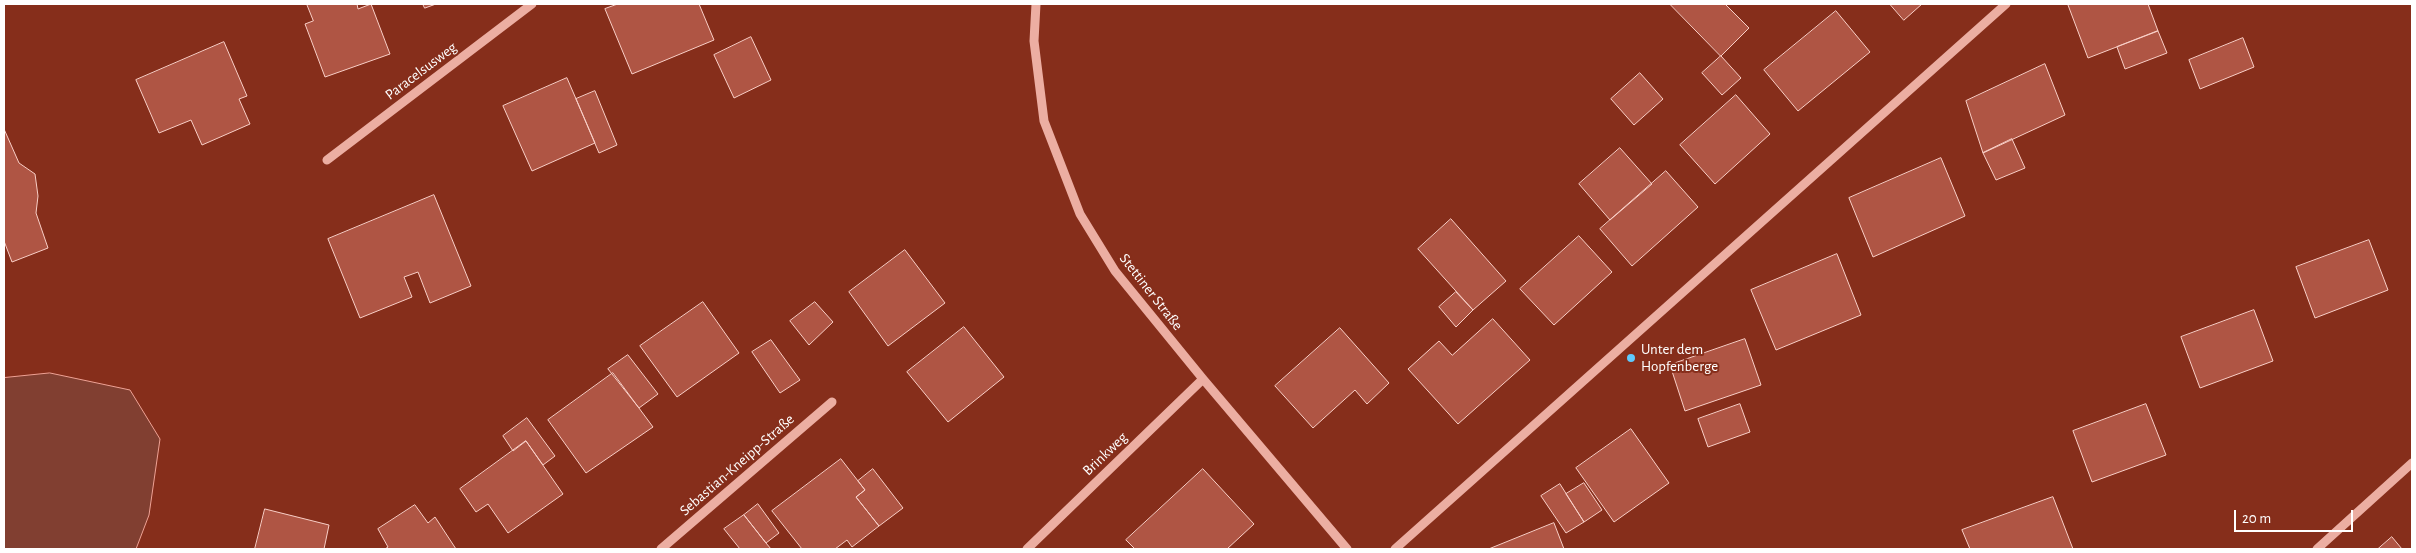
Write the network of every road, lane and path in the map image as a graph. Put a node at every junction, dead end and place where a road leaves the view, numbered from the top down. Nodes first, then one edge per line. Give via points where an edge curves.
1 (532, 4) edge
2 (1036, 4) edge
3 (2006, 4) edge
4 (327, 160) dead end
5 (1203, 379) junction
6 (832, 402) dead end
7 (2412, 463) edge
8 (661, 549) edge
9 (1027, 549) edge
10 (1347, 549) edge
11 (1395, 549) edge
12 (2317, 549) edge

1 - 4 street, Paracelsusweg
2 - 5 street, Stettiner Straße via 1034,41 1044,120 1080,214 1115,271
3 - 11 street
5 - 9 street, Brinkweg
5 - 10 street, Stettiner Straße
6 - 8 street, Sebastian-Kneipp-Straße
7 - 12 street

